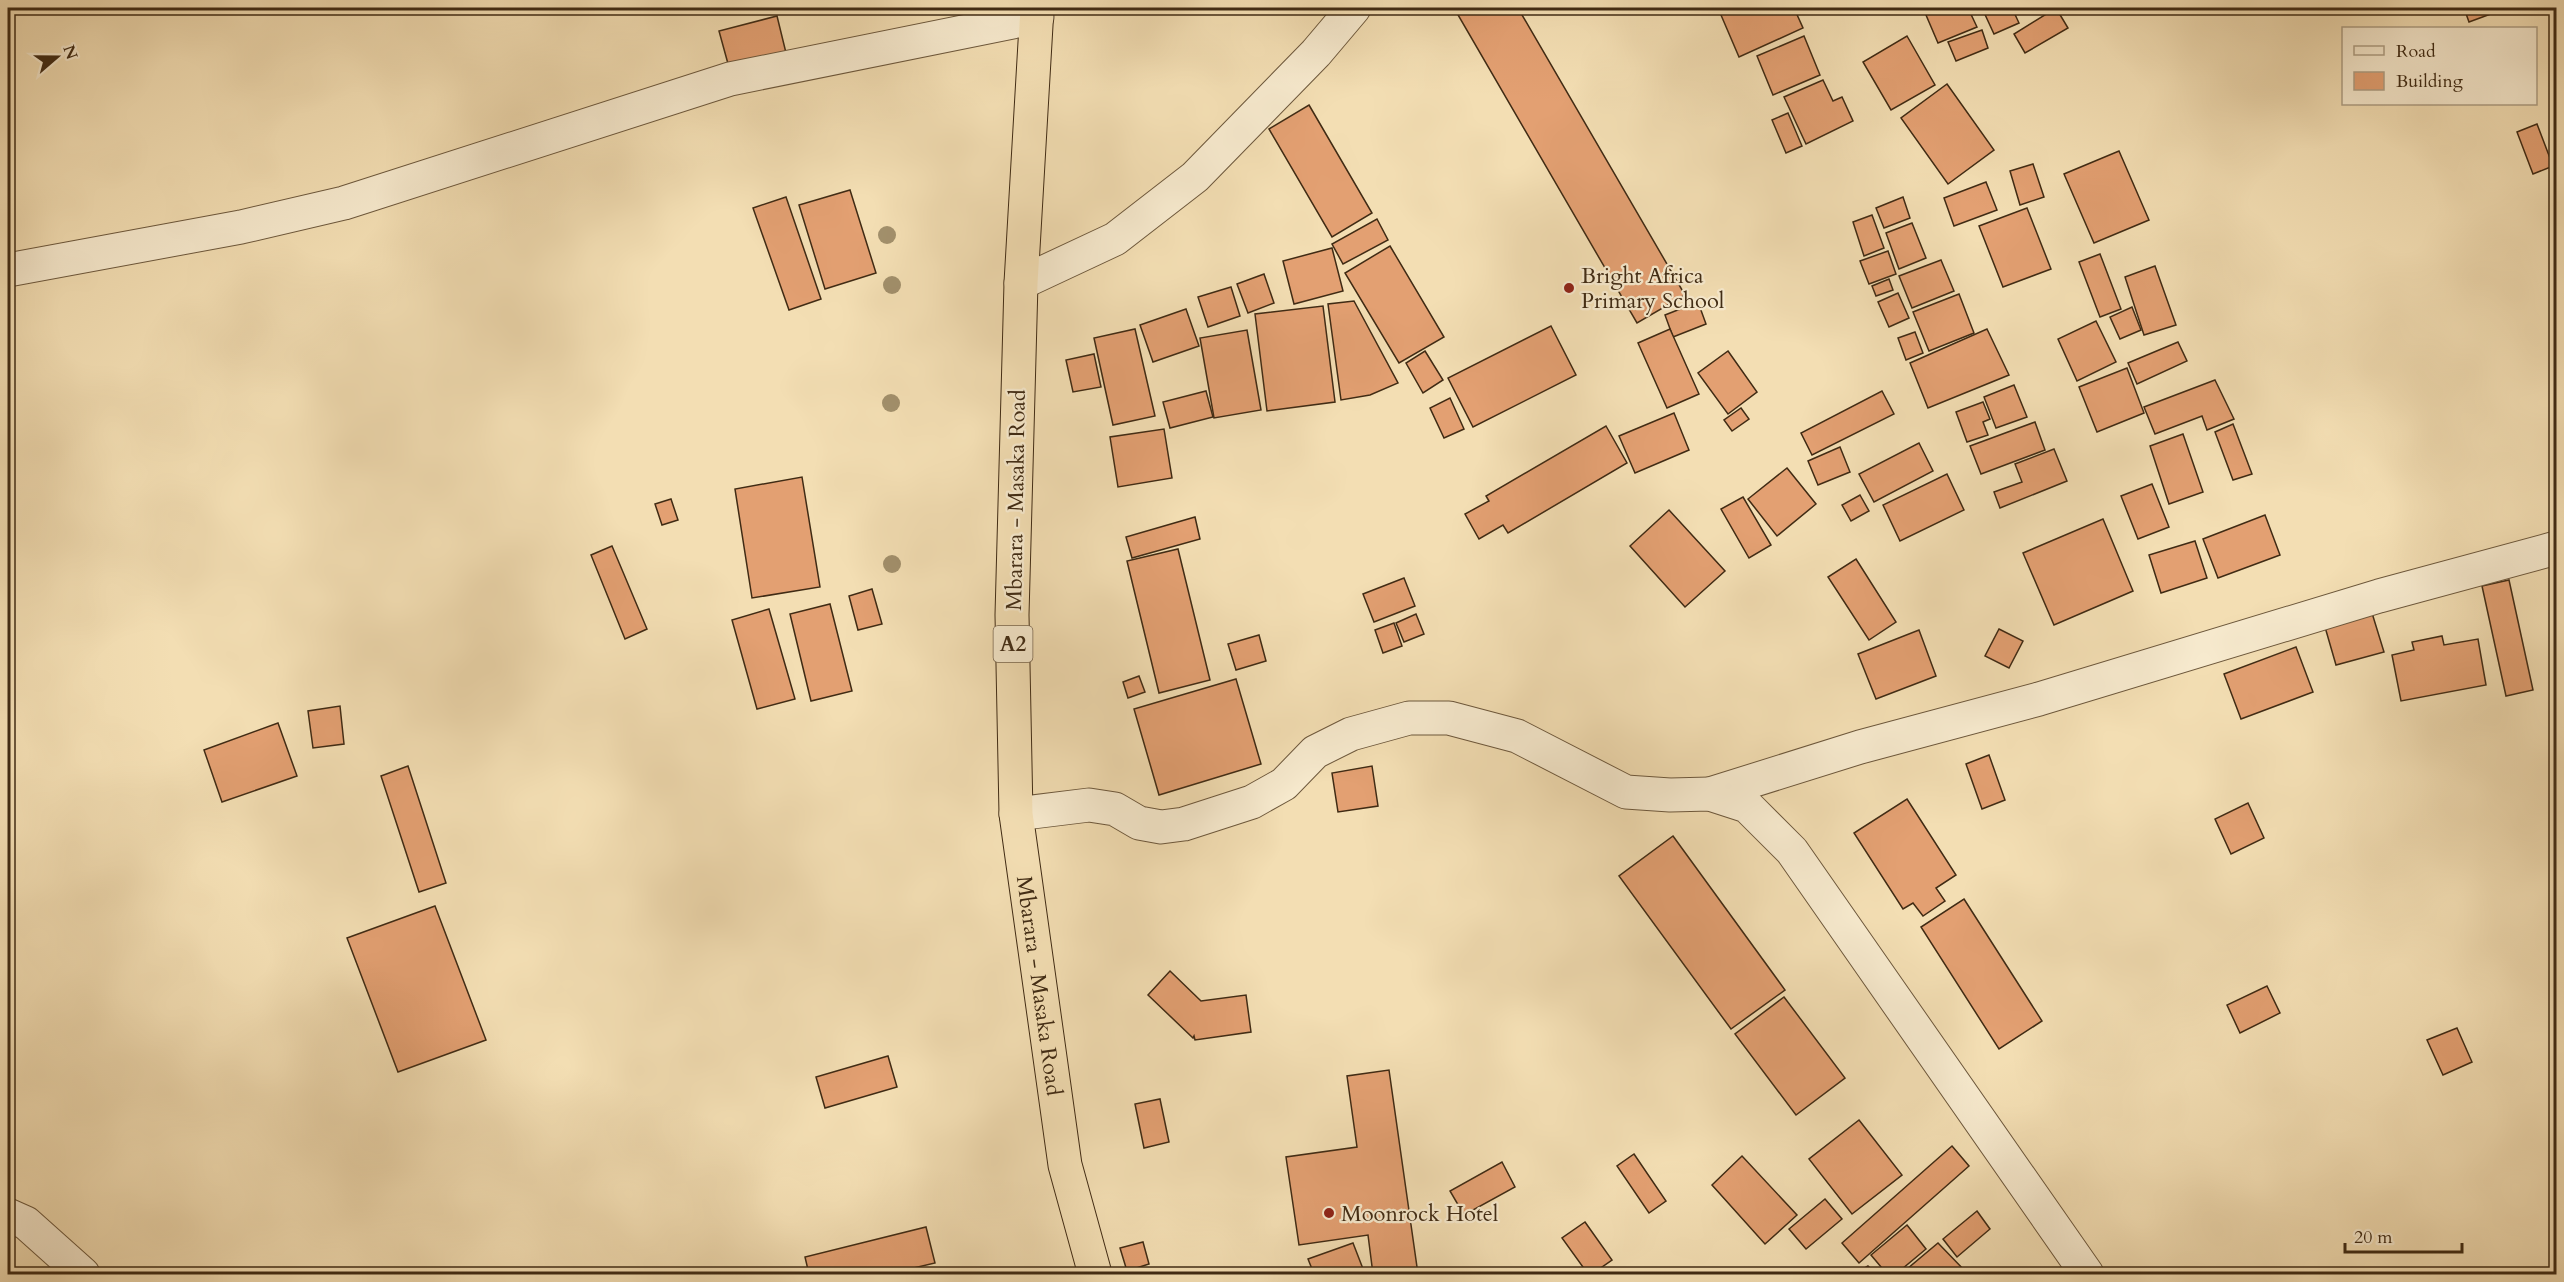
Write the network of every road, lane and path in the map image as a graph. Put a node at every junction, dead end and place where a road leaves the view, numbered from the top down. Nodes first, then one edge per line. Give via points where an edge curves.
1 (1354, 8) edge
2 (1037, 12) edge
3 (8, 270) edge
4 (1021, 284) junction
5 (2556, 548) edge
6 (1710, 794) junction
7 (1016, 814) junction
8 (8, 1215) edge
9 (83, 1275) edge
10 (1095, 1275) edge
11 (2087, 1275) edge

1 - 4 street via 1316,53 1195,177 1115,239
2 - 3 street via 730,79 344,203 242,227
2 - 4 highway, Mbarara - Masaka Road / A2
4 - 7 highway, Mbarara - Masaka Road / A2 via 1012,615
5 - 6 street via 2379,596
6 - 7 street via 1626,792 1517,736 1449,718 1409,718 1350,734 1315,752 1284,784 1252,802 1184,824 1161,827 1139,823 1115,809 1089,805
6 - 11 street via 1747,806 1792,851
7 - 10 highway, Mbarara - Masaka Road / A2 via 1065,1165
8 - 9 street via 26,1223

